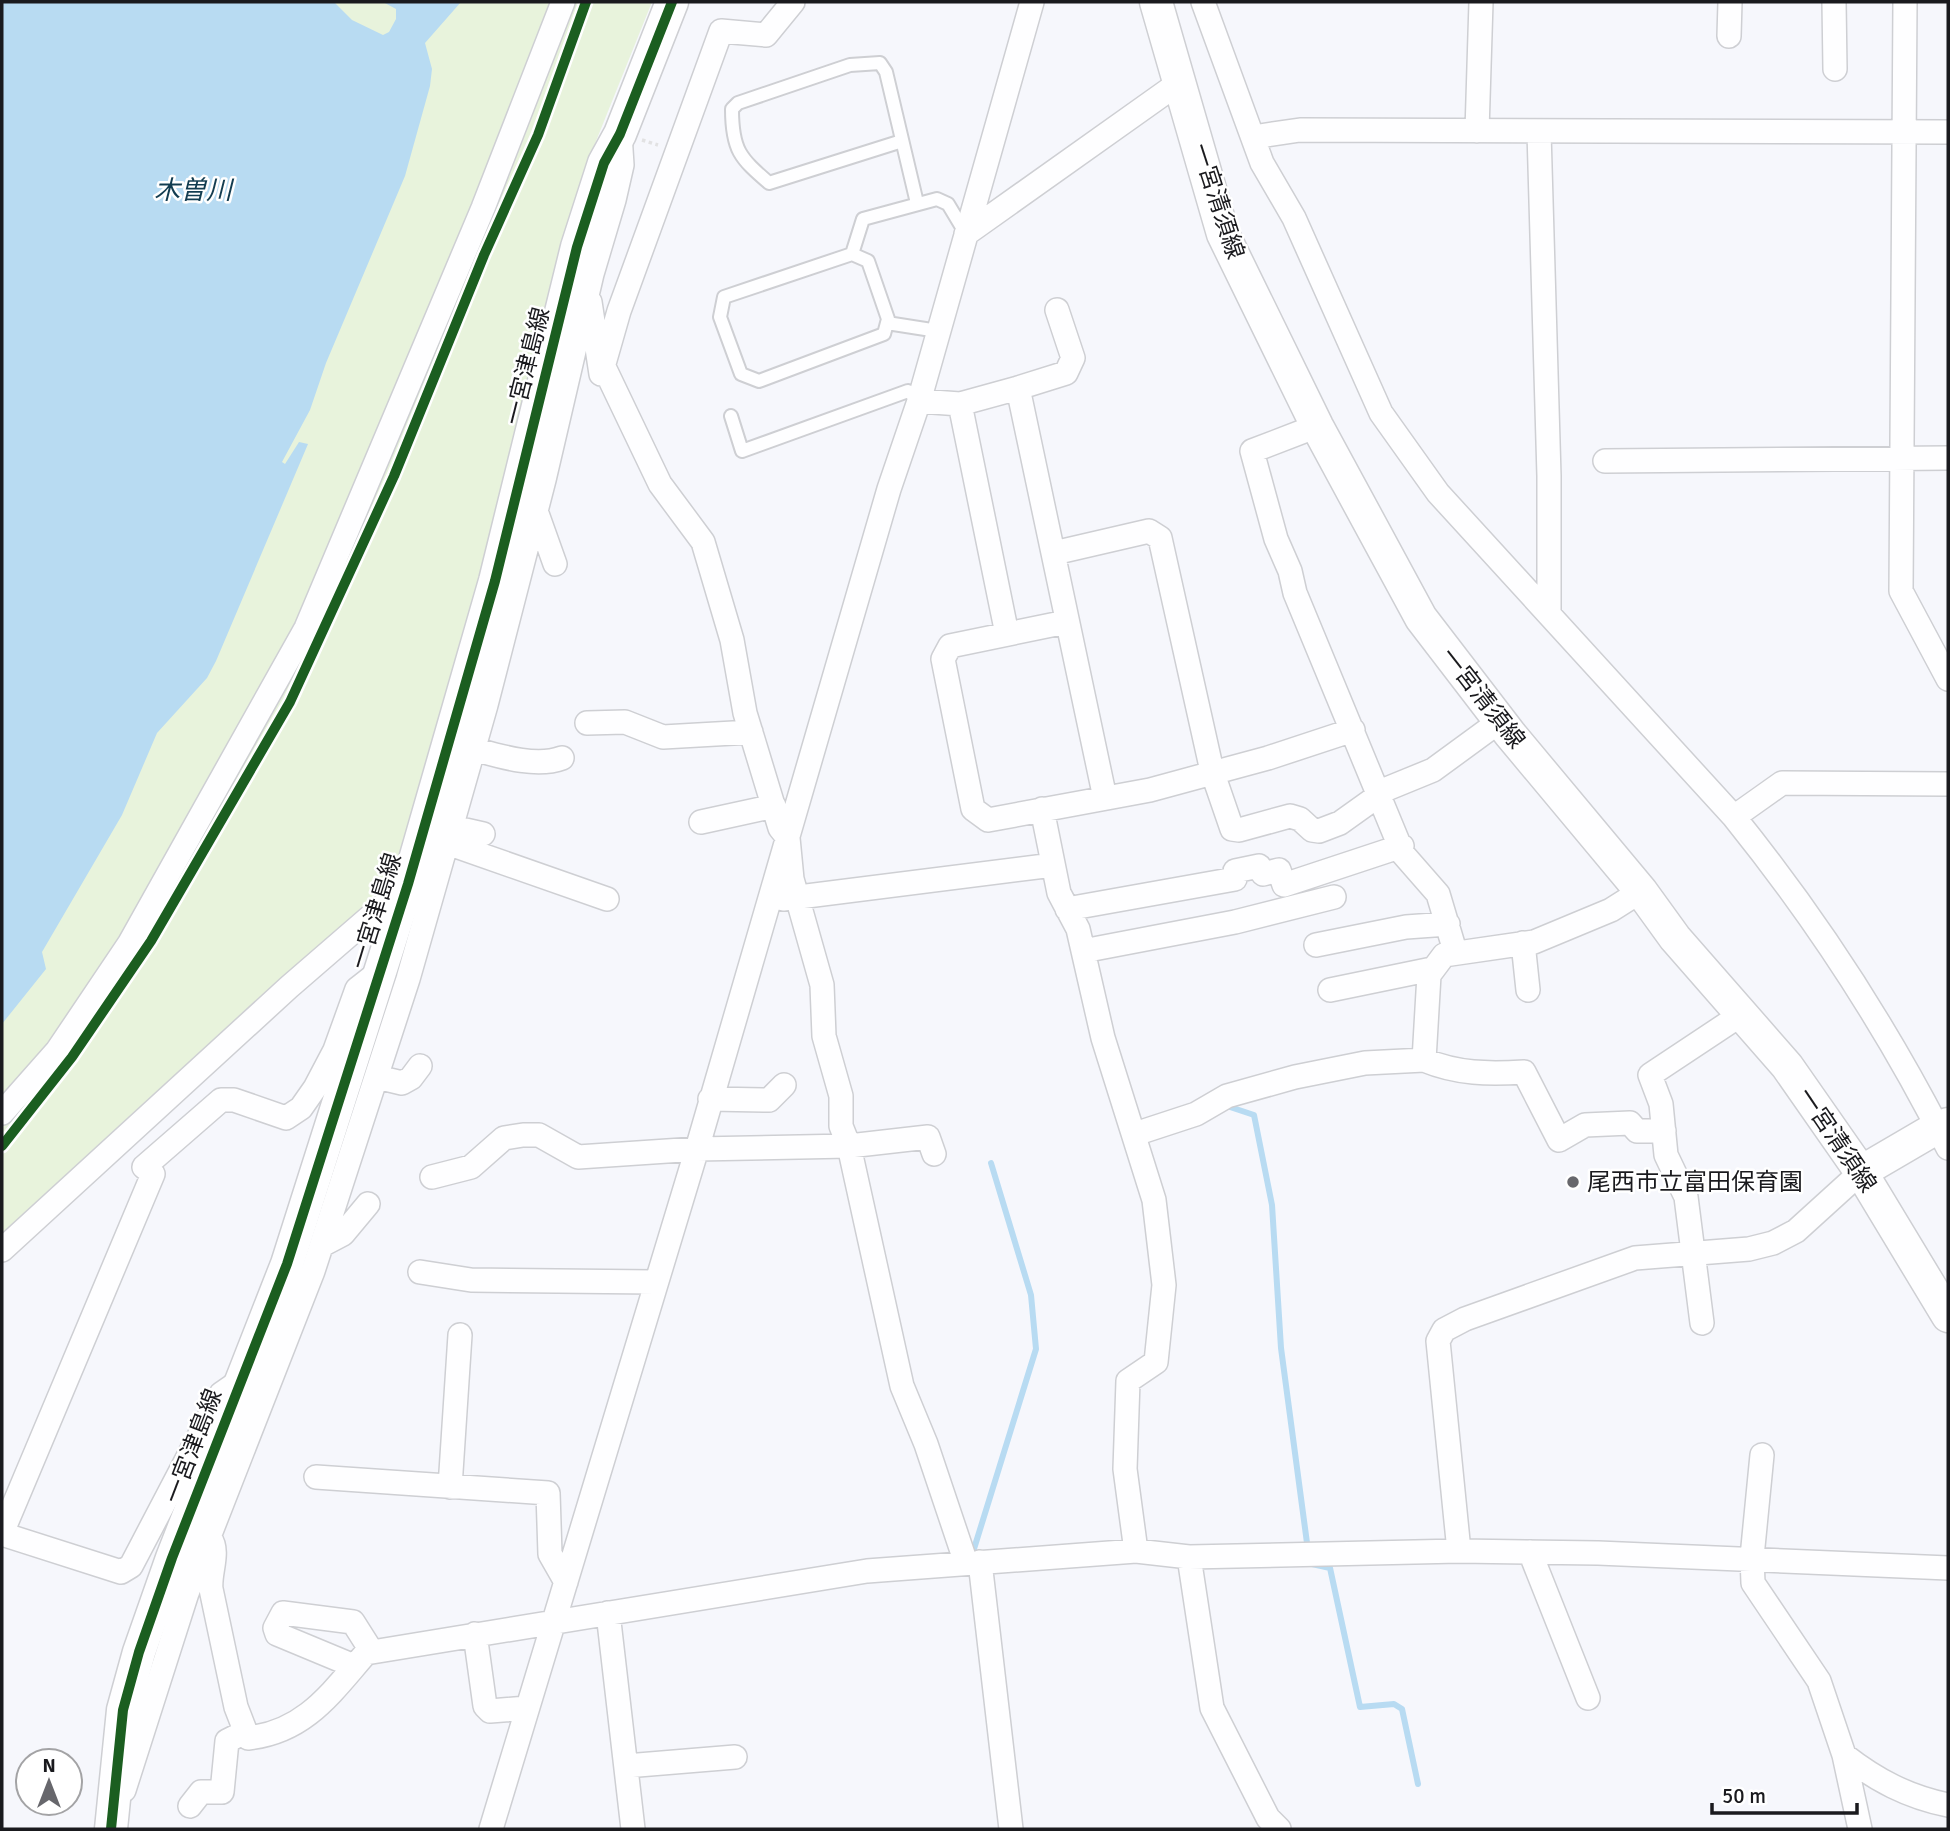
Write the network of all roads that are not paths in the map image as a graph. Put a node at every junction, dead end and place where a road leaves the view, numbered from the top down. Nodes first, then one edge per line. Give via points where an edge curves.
1 (563, 2) edge
2 (673, 2) edge
3 (793, 2) edge
4 (1032, 2) edge
5 (1156, 2) edge
6 (1203, 2) edge
7 (1480, 2) edge
8 (1730, 2) edge
9 (1834, 2) edge
10 (1905, 2) edge
11 (1729, 36) dead end
12 (1835, 69) dead end
13 (1180, 82) junction
14 (1477, 131) junction
15 (1539, 132) junction
16 (1948, 132) edge
17 (1904, 133) junction
18 (620, 134) junction
19 (1253, 137) junction
20 (902, 141) junction
21 (917, 203) junction
22 (966, 234) junction
23 (852, 254) junction
24 (587, 297) junction
25 (1057, 310) dead end
26 (887, 323) junction
27 (938, 331) junction
28 (604, 366) junction
29 (1018, 388) junction
30 (919, 401) junction
31 (960, 404) junction
32 (731, 416) dead end
33 (1317, 426) junction
34 (1904, 458) junction
35 (1948, 458) edge
36 (1605, 461) dead end
37 (535, 508) junction
38 (1054, 553) junction
39 (555, 564) dead end
40 (1549, 611) junction
41 (1066, 622) junction
42 (1007, 634) junction
43 (1948, 679) edge
44 (1500, 721) junction
45 (587, 723) dead end
46 (1353, 730) junction
47 (751, 732) junction
48 (474, 749) junction
49 (562, 758) dead end
50 (1212, 771) junction
51 (1948, 783) edge
52 (1379, 794) junction
53 (1105, 798) junction
54 (774, 806) junction
55 (1042, 810) junction
56 (1734, 817) junction
57 (701, 822) dead end
58 (449, 835) junction
59 (483, 835) dead end
60 (788, 838) junction
61 (1402, 846) junction
62 (1054, 865) junction
63 (408, 884) junction
64 (1641, 891) junction
65 (798, 897) junction
66 (1334, 897) dead end
67 (607, 899) dead end
68 (770, 901) junction
69 (1067, 909) junction
70 (1448, 924) junction
71 (1522, 943) junction
72 (1316, 945) dead end
73 (1083, 951) junction
74 (1455, 951) junction
75 (1432, 969) junction
76 (380, 971) junction
77 (1330, 990) dead end
78 (1528, 990) dead end
79 (1742, 1014) junction
80 (1424, 1060) junction
81 (420, 1066) dead end
82 (377, 1077) junction
83 (784, 1085) dead end
84 (710, 1099) junction
85 (2, 1113) edge
86 (1664, 1131) junction
87 (1945, 1133) edge
88 (1135, 1134) junction
89 (849, 1146) junction
90 (697, 1149) junction
91 (934, 1154) dead end
92 (1861, 1172) junction
93 (432, 1177) dead end
94 (368, 1204) dead end
95 (322, 1245) junction
96 (2, 1250) edge
97 (1691, 1252) junction
98 (420, 1272) dead end
99 (655, 1282) junction
100 (1948, 1316) edge
101 (1702, 1323) dead end
102 (460, 1335) dead end
103 (242, 1379) junction
104 (1762, 1455) dead end
105 (316, 1477) dead end
106 (450, 1487) junction
107 (2, 1533) edge
108 (210, 1538) junction
109 (1136, 1551) junction
110 (1459, 1551) junction
111 (1530, 1552) junction
112 (1189, 1557) junction
113 (1752, 1557) junction
114 (973, 1563) junction
115 (1948, 1568) edge
116 (566, 1582) junction
117 (608, 1613) junction
118 (554, 1620) junction
119 (475, 1634) junction
120 (363, 1659) junction
121 (1588, 1698) dead end
122 (527, 1708) junction
123 (245, 1732) junction
124 (1844, 1755) junction
125 (735, 1757) dead end
126 (626, 1766) junction
127 (1948, 1805) edge
128 (190, 1806) dead end
129 (112, 1826) edge
130 (491, 1829) edge
131 (633, 1829) edge
132 (1011, 1829) edge
133 (1279, 1829) edge
134 (1860, 1829) edge

1 - 85 street via 483,208 306,628 129,944 57,1051
2 - 18 main road, 一宮津島線
3 - 28 street via 766,35 721,31 619,311
4 - 22 street
5 - 13 main road, 一宮清須線
6 - 19 street
7 - 14 street
8 - 11 street
9 - 12 street
10 - 17 street
13 - 22 street
13 - 33 main road, 一宮清須線 via 1223,234
14 - 15 street
14 - 19 street via 1300,130
15 - 17 street
15 - 40 street
16 - 17 street
17 - 34 street
18 - 24 street via 619,177
18 - 63 main road, 一宮津島線 via 604,163 577,247 495,581
19 - 40 street via 1381,413 1438,493 1532,599
20 - 20 lane via 769,183 742,160 732,138 732,110 738,103 850,65 880,63
20 - 21 lane
21 - 22 lane via 937,199 948,204
21 - 23 lane via 863,219
22 - 27 street
23 - 26 lane via 868,261
23 - 26 lane via 724,297 720,317 741,374 759,381 884,334
24 - 28 street via 601,374
24 - 37 street
25 - 29 street via 1073,358 1066,373
26 - 27 lane
27 - 30 street
28 - 47 street via 660,484 703,542 732,640
29 - 31 street
29 - 38 street
30 - 31 street
30 - 32 lane via 908,391 742,451
30 - 60 street
31 - 42 street
33 - 44 main road, 一宮清須線 via 1421,618
33 - 46 street via 1252,450 1295,593
34 - 35 street
34 - 36 street
34 - 43 street via 1901,591
37 - 39 street
37 - 48 street
38 - 41 street
38 - 50 street via 1149,531 1160,538
40 - 56 street
41 - 42 street
41 - 53 street
42 - 55 street via 950,646 943,659 973,809 988,820
44 - 52 street via 1433,770
44 - 64 main road, 一宮清須線
45 - 47 street via 625,722 663,737
46 - 50 street
46 - 52 street
47 - 54 street
48 - 49 street via 504,758
48 - 58 street
50 - 52 street via 1232,829 1239,830 1290,816 1319,831 1340,823
50 - 53 street
51 - 56 street via 1782,783
52 - 61 street
53 - 55 street
54 - 57 street
54 - 60 street
55 - 62 street
56 - 87 street via 1831,944
58 - 59 street
58 - 67 street
58 - 82 street
60 - 65 street
60 - 68 street
61 - 69 street via 1284,886 1279,870 1263,874 1259,866 1235,871 1234,879
61 - 70 street via 1413,869 1438,894
62 - 65 street
62 - 69 street
63 - 76 main road, 一宮津島線
63 - 96 street
64 - 71 street via 1576,926
64 - 79 main road, 一宮清須線 via 1675,938
65 - 68 street
65 - 89 street via 822,985 824,1036
66 - 73 street via 1235,922
68 - 84 street
69 - 73 street
70 - 72 street via 1406,927
70 - 74 street
71 - 74 street
71 - 78 street
73 - 88 street via 1103,1038
74 - 75 street via 1444,955
75 - 77 street
75 - 80 street
76 - 103 main road, 一宮津島線 via 287,1264
76 - 107 street via 357,989 335,1050 301,1108 286,1118 221,1100 144,1167 153,1174
79 - 86 street via 1650,1074 1661,1104
79 - 92 main road, 一宮清須線 via 1787,1066
80 - 86 street via 1468,1074 1524,1072 1559,1140 1584,1125 1630,1123 1637,1131
80 - 88 street via 1365,1063 1295,1077 1227,1096 1196,1114
81 - 82 street via 402,1083
82 - 95 street
83 - 84 street via 769,1100
84 - 90 street
86 - 97 street via 1666,1155 1686,1197
87 - 92 main road
88 - 109 street via 1154,1200 1164,1285 1156,1362 1128,1381 1125,1469
89 - 90 street
89 - 91 street via 928,1137
89 - 114 street via 902,1386
90 - 93 street via 578,1157 540,1135 523,1135 504,1138 471,1167
90 - 99 street
92 - 97 street via 1796,1231 1773,1243
92 - 100 main road, 一宮清須線
94 - 95 street via 344,1234
95 - 108 street
97 - 101 street
97 - 110 street via 1635,1258 1444,1330 1438,1341 1438,1362
98 - 99 street via 471,1280
99 - 116 street
102 - 106 street
103 - 107 street via 221,1394 131,1566 121,1572
103 - 129 main road, 一宮津島線 via 139,1653 123,1710
104 - 113 street
105 - 106 street
106 - 116 street via 548,1493 550,1554
108 - 123 street via 214,1544 211,1589
108 - 129 street via 187,1593
109 - 112 street
109 - 114 street
110 - 111 street
110 - 112 street
111 - 113 street
111 - 121 street
112 - 133 street via 1212,1708 1268,1818
113 - 115 street
113 - 124 street via 1753,1583 1819,1681
114 - 117 street via 867,1571
114 - 132 street
116 - 118 street
117 - 118 street
117 - 126 street
118 - 119 street
118 - 122 street
119 - 120 street
119 - 122 street via 485,1706 490,1712
120 - 120 street via 277,1634 275,1628 283,1613 290,1611 354,1614
120 - 123 street via 287,1739 248,1738
122 - 130 street
123 - 128 street via 227,1741 222,1792 201,1792
124 - 127 street via 1878,1781
124 - 134 street
125 - 126 street
126 - 131 street

